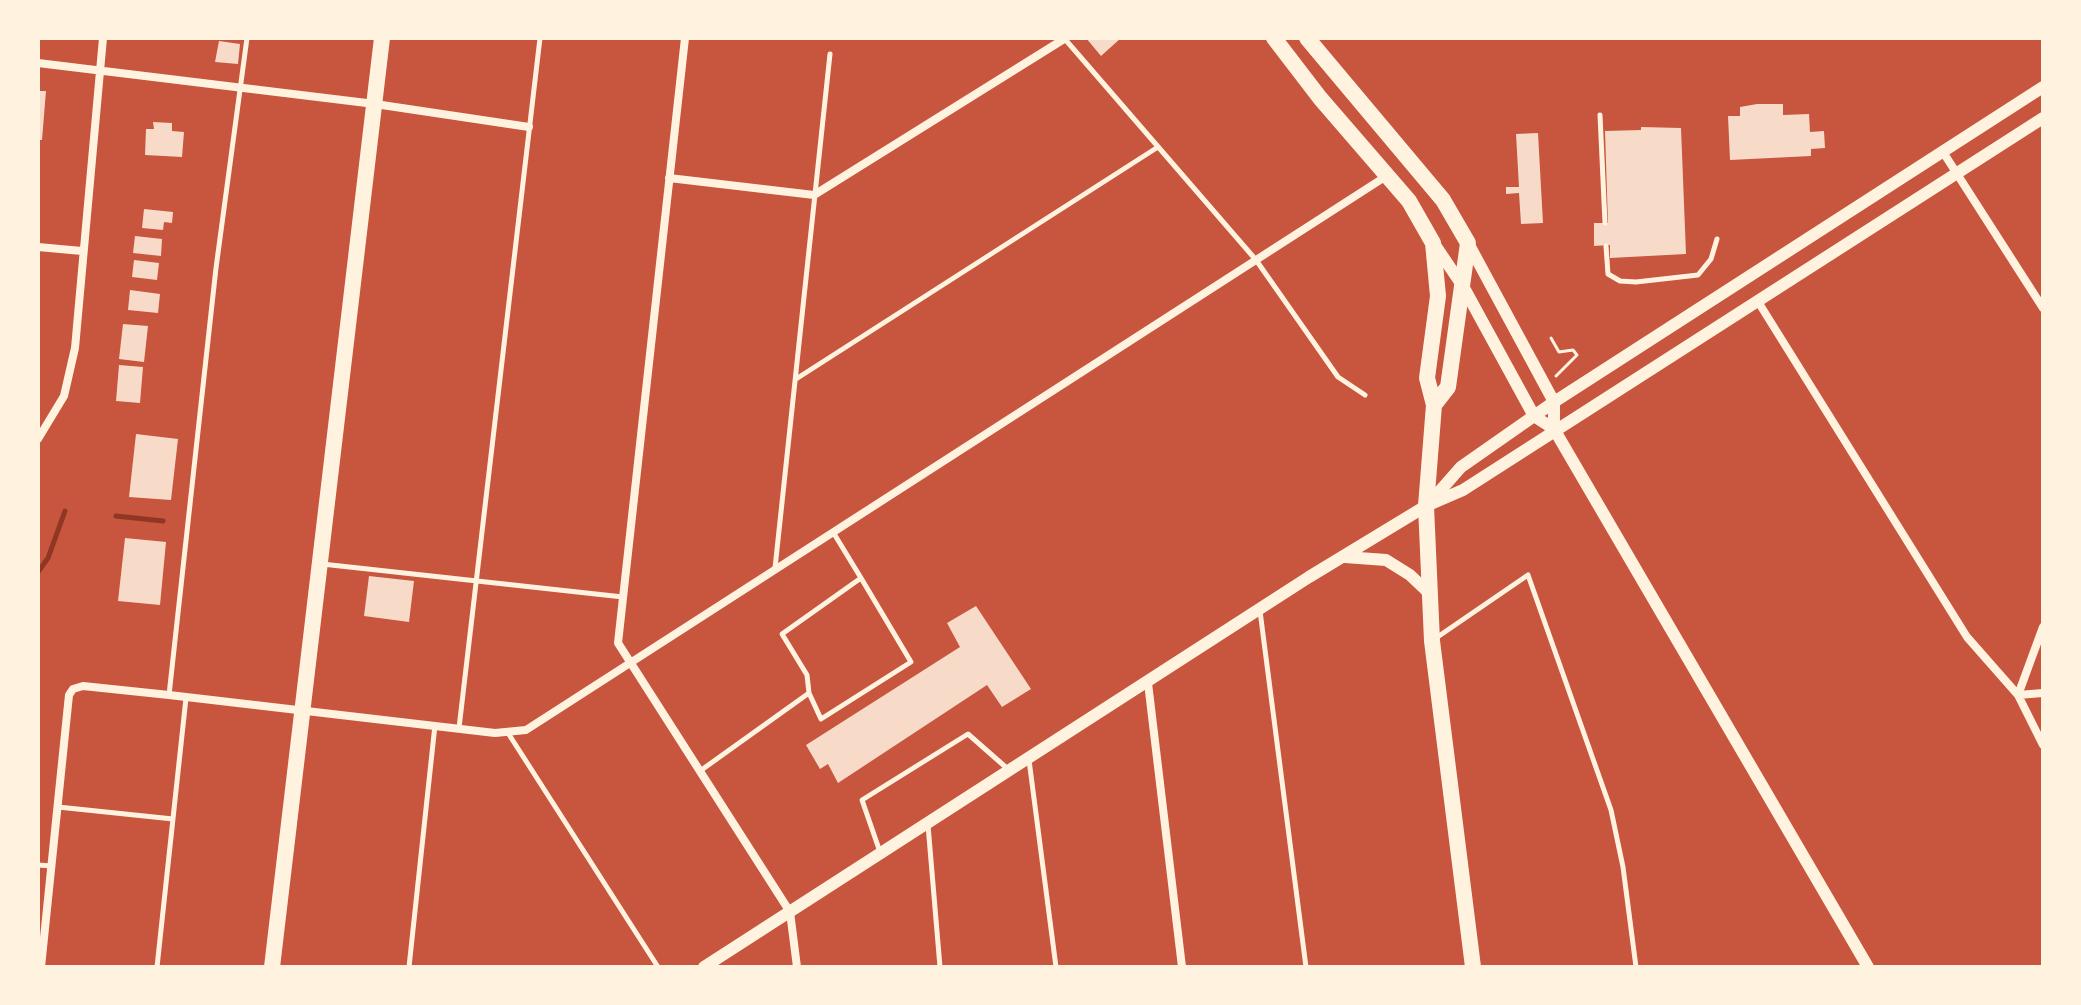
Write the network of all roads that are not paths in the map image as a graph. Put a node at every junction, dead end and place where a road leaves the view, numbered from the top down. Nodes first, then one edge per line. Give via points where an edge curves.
1 (103, 38) edge
2 (247, 38) edge
3 (382, 38) edge
4 (540, 38) edge
5 (685, 38) edge
6 (1064, 38) edge
7 (1307, 38) edge
8 (1273, 40) edge
9 (830, 54) dead end
10 (38, 63) edge
11 (99, 73) junction
12 (2043, 87) edge
13 (241, 89) junction
14 (375, 104) junction
15 (1600, 115) dead end
16 (2043, 118) edge
17 (529, 127) junction
18 (1158, 147) junction
19 (1943, 152) junction
20 (1956, 173) junction
21 (1389, 175) junction
22 (669, 178) junction
23 (814, 195) junction
24 (1605, 223) dead end
25 (1717, 239) dead end
26 (1433, 243) junction
27 (1468, 243) junction
28 (1606, 246) dead end
29 (38, 247) edge
30 (82, 251) junction
31 (1256, 260) junction
32 (1464, 288) junction
33 (1757, 300) junction
34 (2043, 308) edge
35 (795, 380) junction
36 (1365, 395) dead end
37 (1554, 402) junction
38 (1434, 405) junction
39 (1534, 416) junction
40 (1554, 429) junction
41 (38, 439) edge
42 (1426, 506) junction
43 (832, 531) junction
44 (1342, 557) junction
45 (321, 564) junction
46 (775, 569) junction
47 (861, 578) junction
48 (473, 583) junction
49 (1430, 594) junction
50 (623, 597) junction
51 (1260, 609) junction
52 (2043, 627) edge
53 (1432, 641) junction
54 (630, 662) junction
55 (1148, 683) junction
56 (809, 693) junction
57 (2043, 693) edge
58 (169, 695) junction
59 (2018, 695) junction
60 (186, 696) junction
61 (302, 710) junction
62 (435, 725) junction
63 (459, 728) junction
64 (508, 733) junction
65 (2043, 745) edge
66 (1029, 759) junction
67 (700, 771) junction
68 (1010, 771) junction
69 (58, 807) junction
70 (173, 819) junction
71 (928, 824) junction
72 (880, 854) junction
73 (38, 865) edge
74 (52, 866) junction
75 (790, 912) junction
76 (41, 967) edge
77 (157, 967) edge
78 (272, 967) edge
79 (409, 967) edge
80 (658, 967) edge
81 (704, 967) edge
82 (797, 967) edge
83 (940, 967) edge
84 (1056, 967) edge
85 (1182, 967) edge
86 (1306, 967) edge
87 (1473, 967) edge
88 (1636, 967) edge
89 (1868, 967) edge

1 - 11 street
2 - 13 lane
3 - 14 main road
4 - 17 lane
5 - 22 street
6 - 18 lane
6 - 23 street
7 - 27 main road via 1443,200
8 - 21 main road
9 - 23 lane
10 - 11 street
11 - 13 street
11 - 30 street
12 - 19 street
13 - 14 street
13 - 58 lane
14 - 17 street
14 - 45 main road
15 - 24 lane
16 - 20 street
17 - 48 lane
18 - 31 lane
18 - 35 lane
19 - 20 street
19 - 37 street
20 - 33 street
20 - 34 street
21 - 26 main road
21 - 31 street
22 - 23 street
22 - 50 street
23 - 35 lane
25 - 28 lane via 1711,259 1698,275 1636,282 1608,274
26 - 32 street
26 - 38 main road via 1438,296 1427,378
27 - 32 main road
27 - 37 street
29 - 30 street
30 - 41 street via 75,348 64,396
31 - 36 lane via 1330,367
31 - 43 street
32 - 38 main road via 1448,387
32 - 39 street
33 - 40 street
33 - 59 street via 1967,637
35 - 46 lane
37 - 39 street
37 - 40 street
38 - 42 main road
39 - 40 street
39 - 42 street via 1461,467
40 - 42 street via 1463,490
40 - 89 street
42 - 44 street
42 - 49 main road
43 - 46 street
43 - 47 lane
44 - 49 street via 1386,560
44 - 51 street
45 - 48 lane
45 - 61 main road
46 - 54 street
47 - 56 lane via 782,634 807,675
47 - 56 lane via 911,662 821,719
48 - 50 lane
48 - 63 lane
49 - 53 main road
50 - 54 street via 618,643
51 - 55 street
51 - 86 lane
52 - 59 street
53 - 87 main road
53 - 88 lane via 1528,575 1611,810
54 - 64 street via 539,725
54 - 67 street
55 - 66 street
55 - 85 street
56 - 67 lane
57 - 59 street
58 - 60 street
58 - 69 street via 83,686 69,695
59 - 65 street
60 - 61 street
60 - 70 lane
61 - 62 street
61 - 78 main road
62 - 63 street
62 - 79 lane
63 - 64 street
64 - 80 lane
66 - 68 street
66 - 84 lane
67 - 75 street
68 - 71 street
68 - 72 lane via 968,734 862,800
69 - 70 lane
69 - 74 street
70 - 77 lane
71 - 72 street
71 - 83 lane
72 - 75 street
73 - 74 lane
74 - 76 street
75 - 81 street
75 - 82 street

